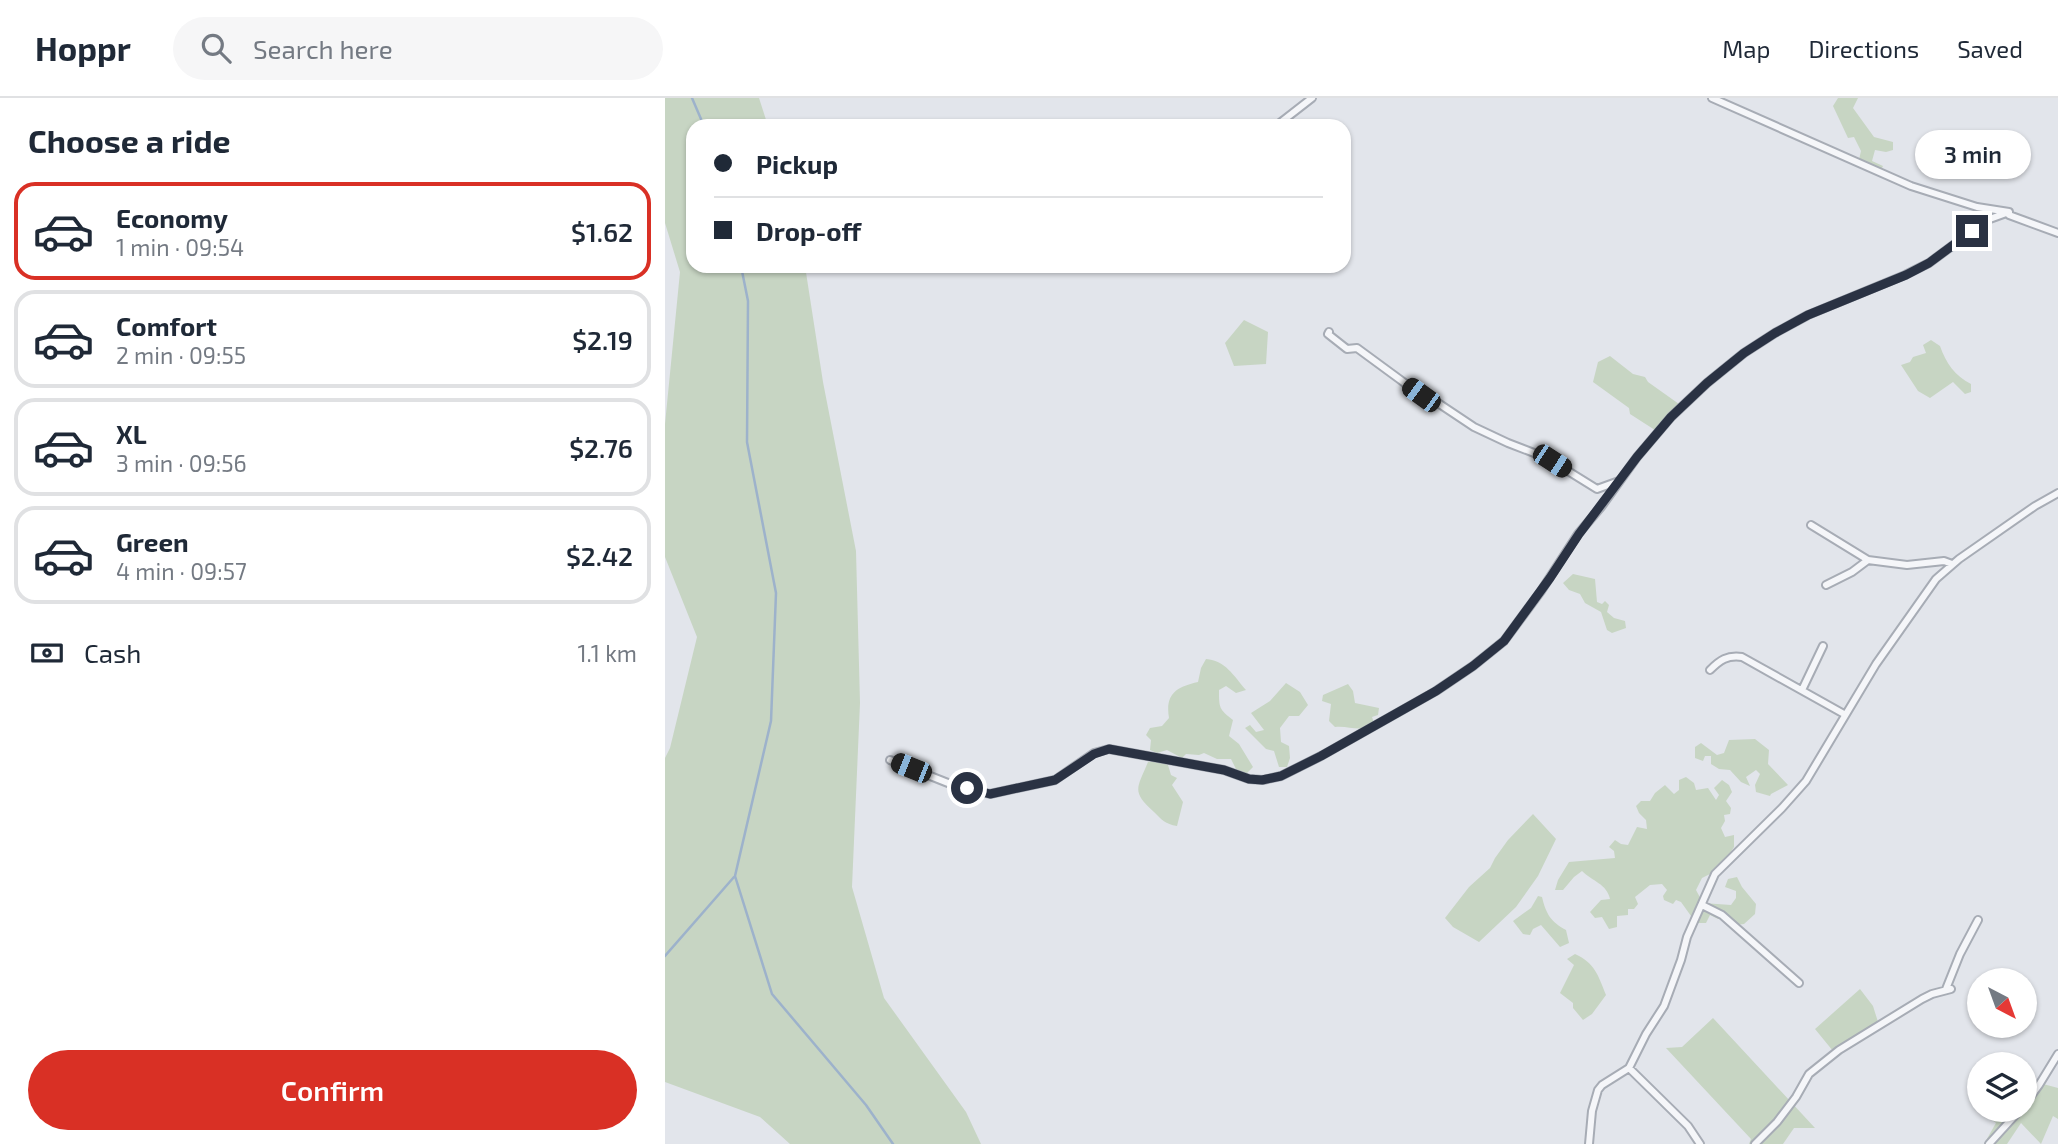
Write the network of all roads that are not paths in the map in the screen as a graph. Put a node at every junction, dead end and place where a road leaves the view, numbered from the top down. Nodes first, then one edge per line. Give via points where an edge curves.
1 (1312, 98) edge
2 (1712, 98) edge
3 (1285, 119) edge
4 (2009, 212) junction
5 (2058, 233) edge
6 (1329, 332) dead end
7 (1619, 481) junction
8 (2058, 493) edge
9 (1811, 525) dead end
10 (1868, 561) junction
11 (1952, 564) junction
12 (1826, 585) dead end
13 (1823, 646) dead end
14 (1710, 670) dead end
15 (1803, 690) junction
16 (1844, 714) junction
17 (890, 760) dead end
18 (1702, 905) junction
19 (1978, 920) dead end
20 (1798, 983) dead end
21 (2058, 1054) edge
22 (1629, 1068) junction
23 (2037, 1087) edge
24 (2009, 1122) edge
25 (1590, 1144) edge
26 (1700, 1144) edge
27 (1755, 1144) edge
28 (1989, 1144) edge

1 - 3 street
2 - 4 street via 1911,186
4 - 5 street
4 - 7 street via 1987,220 1929,263 1808,315 1744,353 1671,417
6 - 7 street via 1347,349 1357,348 1474,427 1550,459 1597,489
7 - 17 street via 1512,631 1492,652 1436,691 1281,776 1249,779 1224,770 1109,749 1055,780 990,794
8 - 11 street
9 - 10 street
10 - 11 street
10 - 12 street
11 - 16 street via 1922,598
13 - 15 street
14 - 15 street via 1723,658 1742,657
15 - 16 street
16 - 18 street via 1801,787 1715,874
18 - 20 street via 1729,921
18 - 22 street via 1664,1006
19 - 27 street via 1948,989 1900,1011 1826,1060 1809,1074 1777,1122
21 - 23 street
22 - 25 street via 1598,1090
22 - 26 street via 1688,1126
24 - 28 street

